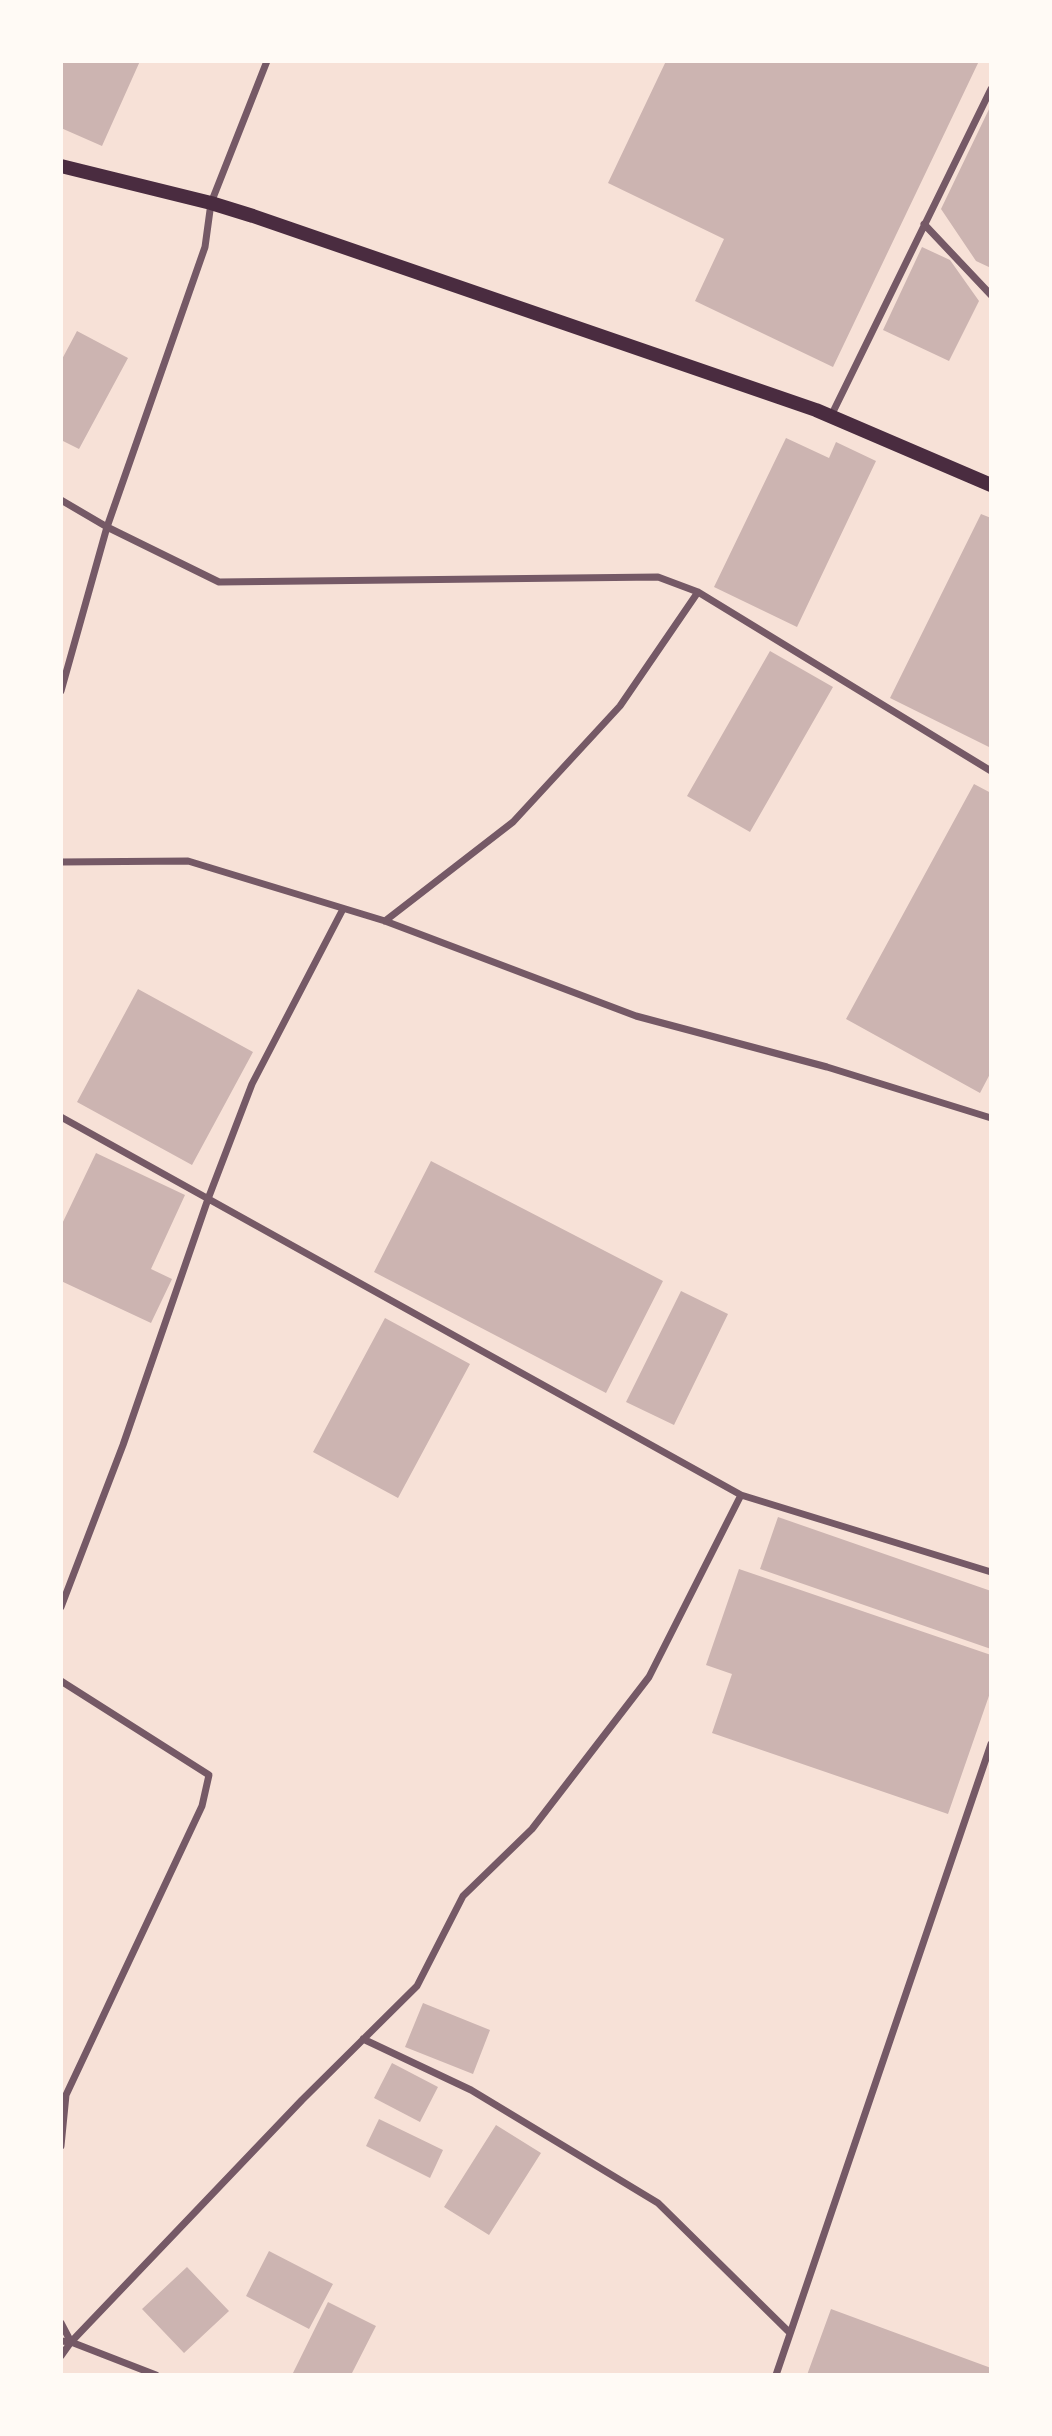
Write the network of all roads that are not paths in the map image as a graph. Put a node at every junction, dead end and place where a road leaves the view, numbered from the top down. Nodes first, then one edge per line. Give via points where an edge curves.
1 (267, 61) edge
2 (991, 89) edge
3 (61, 166) edge
4 (211, 203) junction
5 (924, 225) junction
6 (991, 295) edge
7 (831, 417) junction
8 (991, 485) edge
9 (61, 500) edge
10 (107, 527) junction
11 (698, 592) junction
12 (61, 691) edge
13 (991, 771) edge
14 (61, 862) edge
15 (343, 908) junction
16 (385, 921) junction
17 (61, 1117) edge
18 (991, 1118) edge
19 (208, 1199) junction
20 (741, 1495) junction
21 (991, 1572) edge
22 (61, 1607) edge
23 (61, 1682) edge
24 (991, 1744) edge
25 (363, 2039) junction
26 (61, 2146) edge
27 (61, 2323) edge
28 (790, 2333) junction
29 (61, 2342) edge
30 (71, 2342) junction
31 (61, 2356) edge
32 (156, 2375) edge
33 (776, 2375) edge

1 - 4 street
2 - 5 street
3 - 4 main road
4 - 7 main road
4 - 10 street via 205,247
5 - 6 street
5 - 7 street
7 - 8 main road
9 - 10 street
10 - 11 street via 219,582 658,578
10 - 12 street
11 - 13 street
11 - 16 street via 620,706 513,822
14 - 15 street via 188,860
15 - 16 street
15 - 19 street via 252,1084
16 - 18 street via 636,1016 827,1067
17 - 19 street
19 - 20 street
19 - 22 street
20 - 21 street
20 - 25 street via 649,1677 532,1829 463,1896 417,1986
23 - 26 street via 209,1775 202,1806 66,2095
24 - 28 street
25 - 28 street via 471,2090 658,2203
25 - 30 street
27 - 30 street
28 - 33 street
29 - 30 street
30 - 31 street
30 - 32 street

